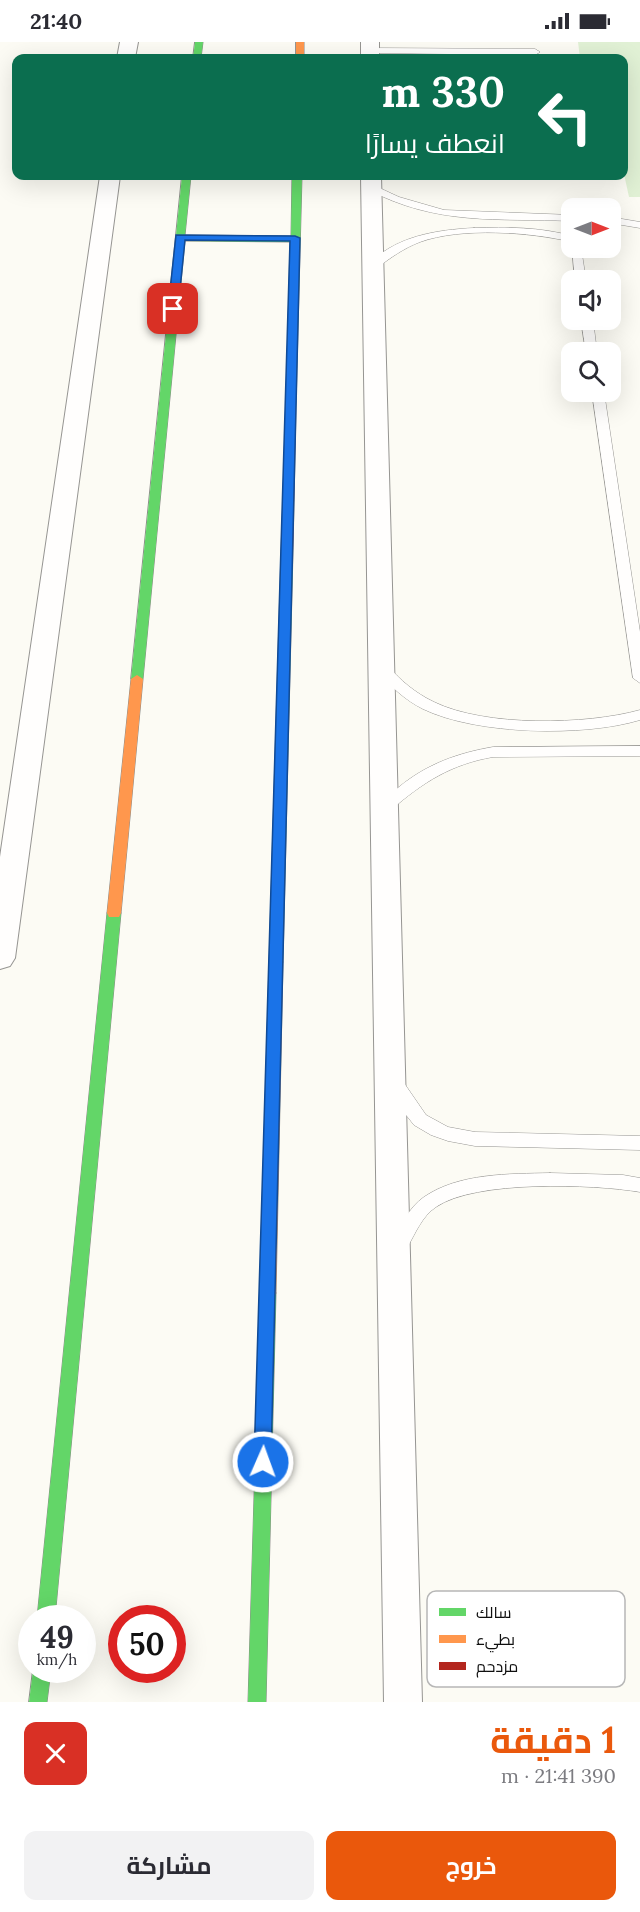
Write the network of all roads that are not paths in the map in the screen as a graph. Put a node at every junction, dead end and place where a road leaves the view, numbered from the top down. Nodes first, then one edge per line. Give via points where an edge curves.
1 (370, 50) edge
2 (535, 52) dead end
3 (109, 180) edge
4 (186, 180) edge
5 (297, 180) edge
6 (371, 182) edge
7 (561, 218) edge
8 (621, 222) edge
9 (640, 225) edge
10 (180, 237) junction
11 (561, 237) edge
12 (295, 238) junction
13 (373, 266) junction
14 (599, 402) edge
15 (382, 668) junction
16 (640, 678) edge
17 (640, 715) edge
18 (640, 751) edge
19 (386, 806) junction
20 (0, 958) edge
21 (391, 1073) junction
22 (640, 1143) edge
23 (640, 1185) edge
24 (394, 1257) junction
25 (47, 1605) edge
26 (40, 1683) edge
27 (38, 1702) edge
28 (256, 1702) edge
29 (403, 1702) edge

1 - 2 lane
3 - 20 street
4 - 10 main road
5 - 12 main road
6 - 7 lane via 406,206 436,213
6 - 13 street
8 - 9 lane
10 - 12 main road
10 - 25 main road
11 - 13 lane via 545,233 436,234 407,243
12 - 28 main road
13 - 15 street
14 - 16 lane
15 - 17 lane via 408,694 465,718 596,726
15 - 19 street
18 - 19 lane via 469,755 428,771
19 - 21 street
21 - 22 lane via 406,1106 418,1121 454,1135
21 - 24 street
23 - 24 lane via 495,1182 471,1187 431,1202 414,1218
24 - 29 street
26 - 27 main road

